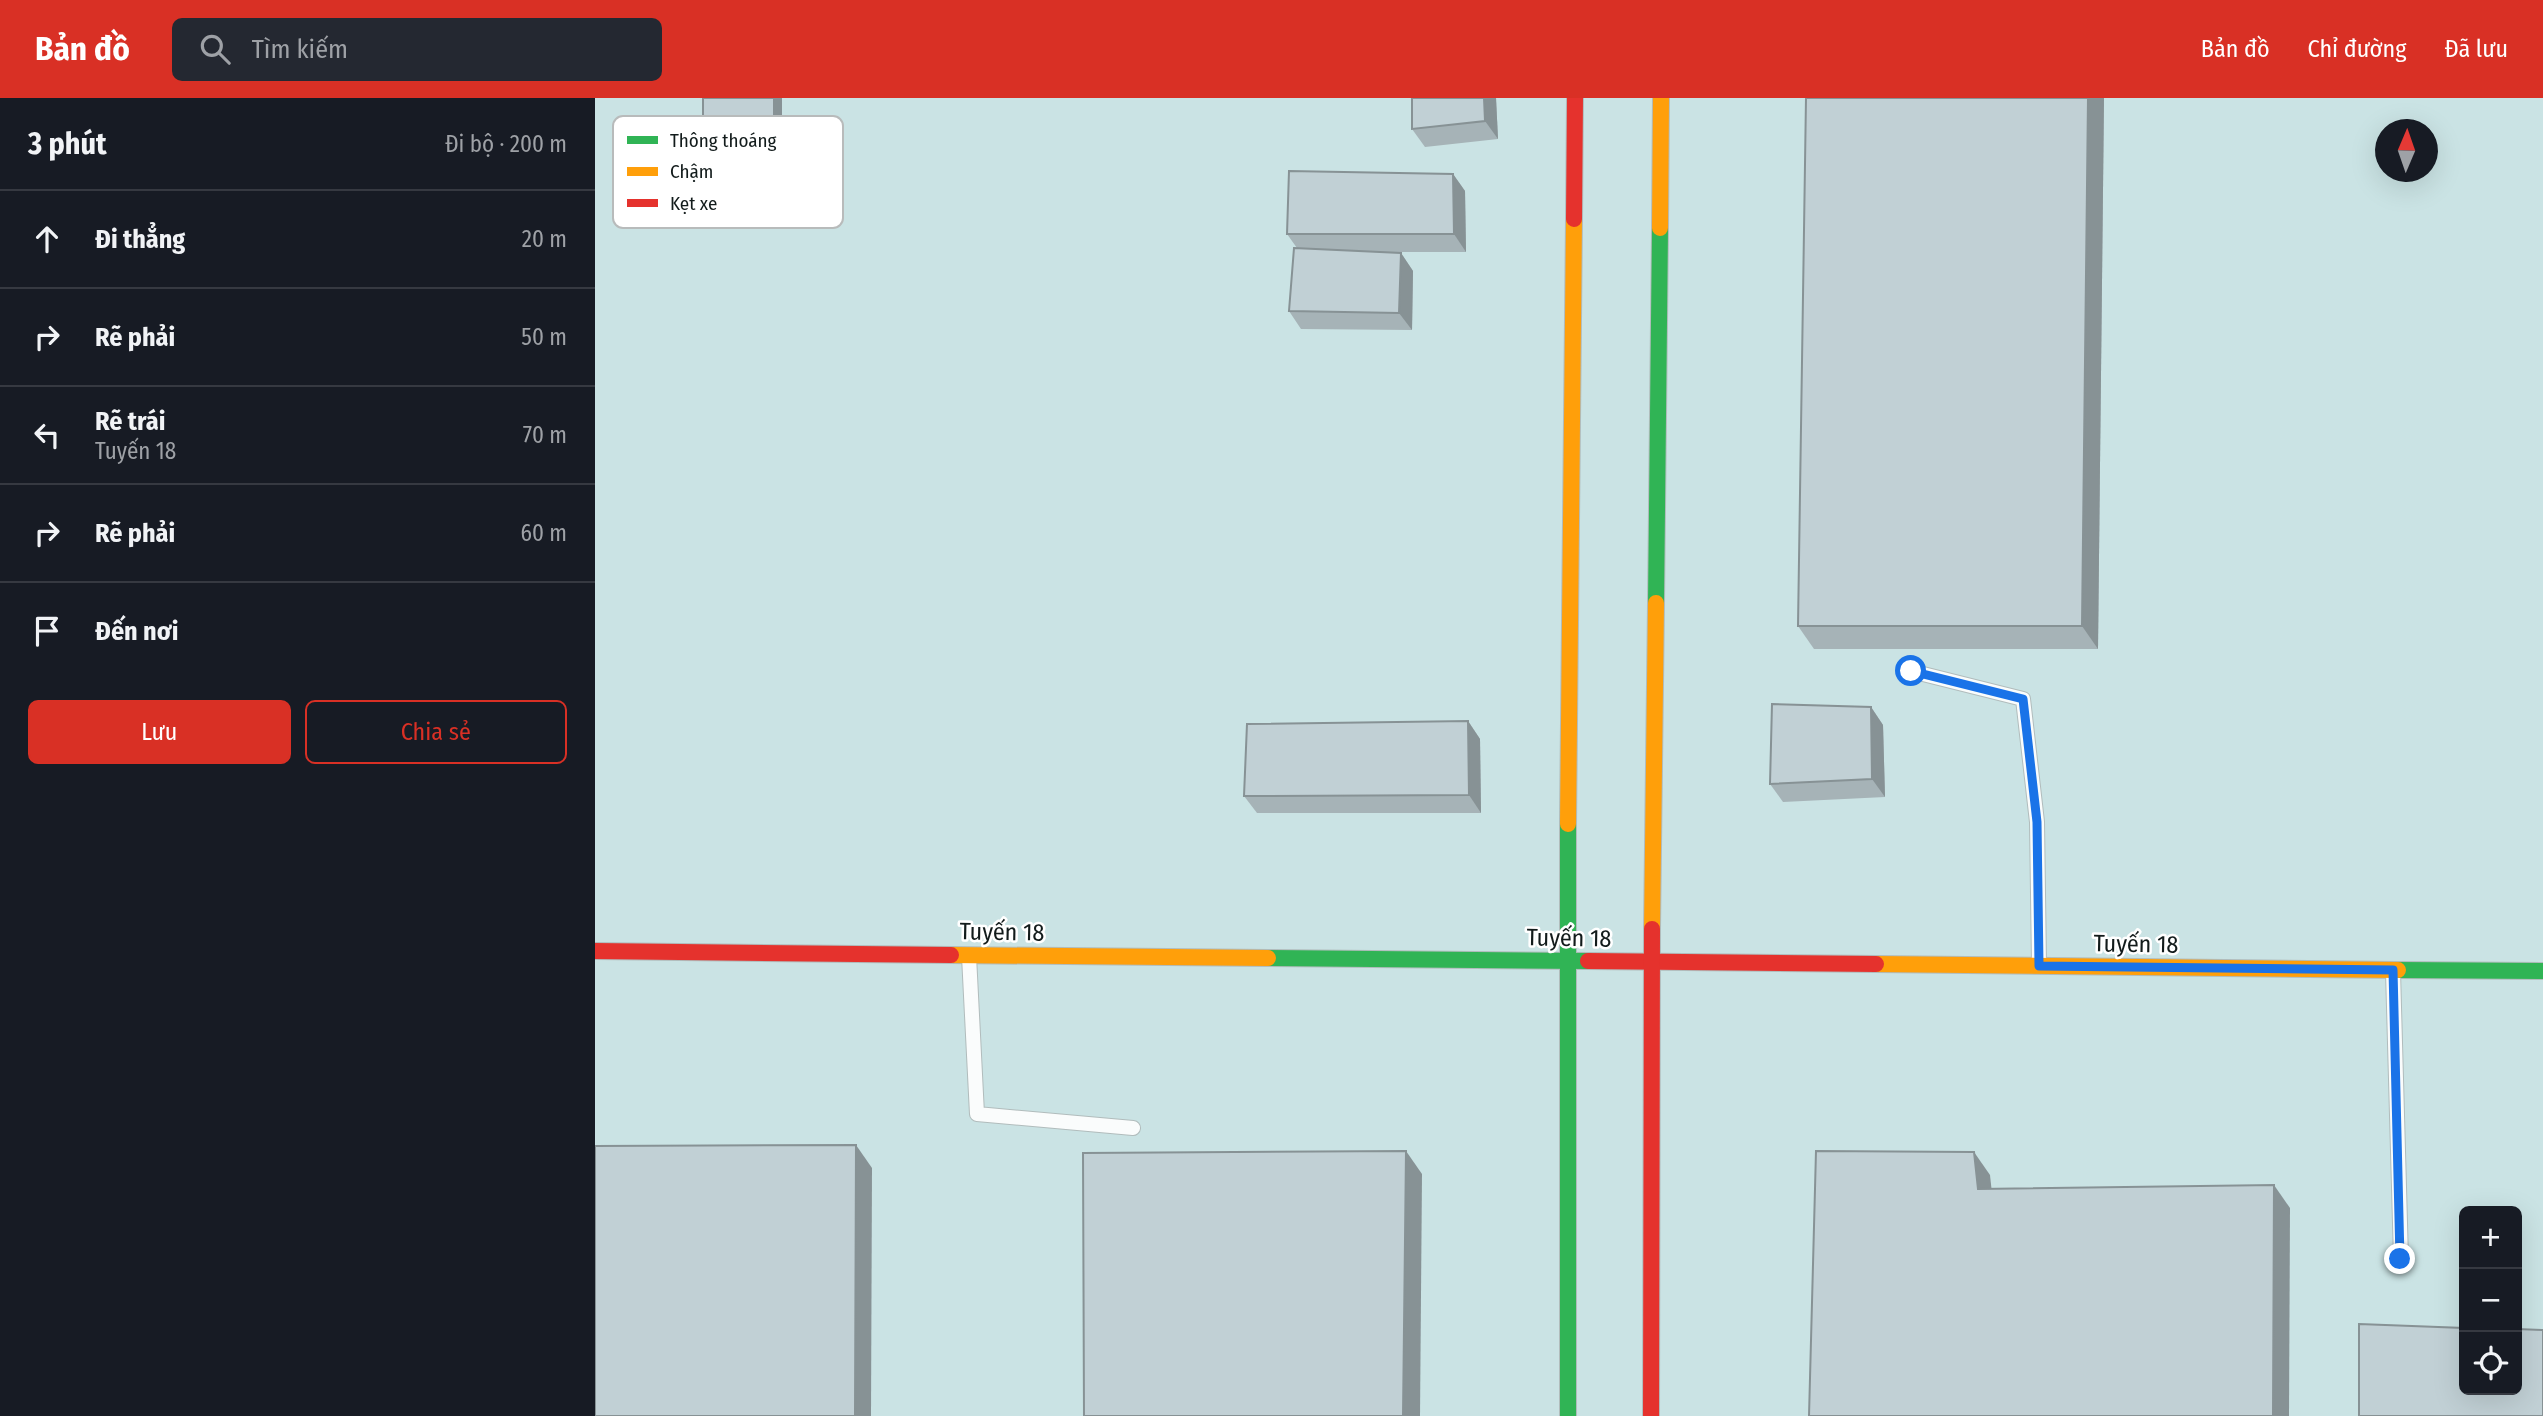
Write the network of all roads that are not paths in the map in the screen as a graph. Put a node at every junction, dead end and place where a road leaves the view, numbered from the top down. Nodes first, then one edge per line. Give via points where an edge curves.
1 (1575, 98) edge
2 (1661, 98) edge
3 (1911, 671) dead end
4 (595, 951) edge
5 (969, 955) junction
6 (1567, 961) junction
7 (1652, 962) junction
8 (2039, 966) junction
9 (2393, 970) junction
10 (2543, 971) edge
11 (1133, 1128) dead end
12 (2400, 1259) dead end
13 (1568, 1416) edge
14 (1651, 1416) edge

1 - 6 street
2 - 7 street
3 - 8 lane via 2023,699 2037,822
4 - 5 street, Tuyến 18
5 - 6 street, Tuyến 18
5 - 11 lane via 977,1114
6 - 7 street, Tuyến 18
6 - 13 street
7 - 8 street, Tuyến 18
7 - 14 street
8 - 9 street, Tuyến 18
9 - 10 street, Tuyến 18
9 - 12 lane

